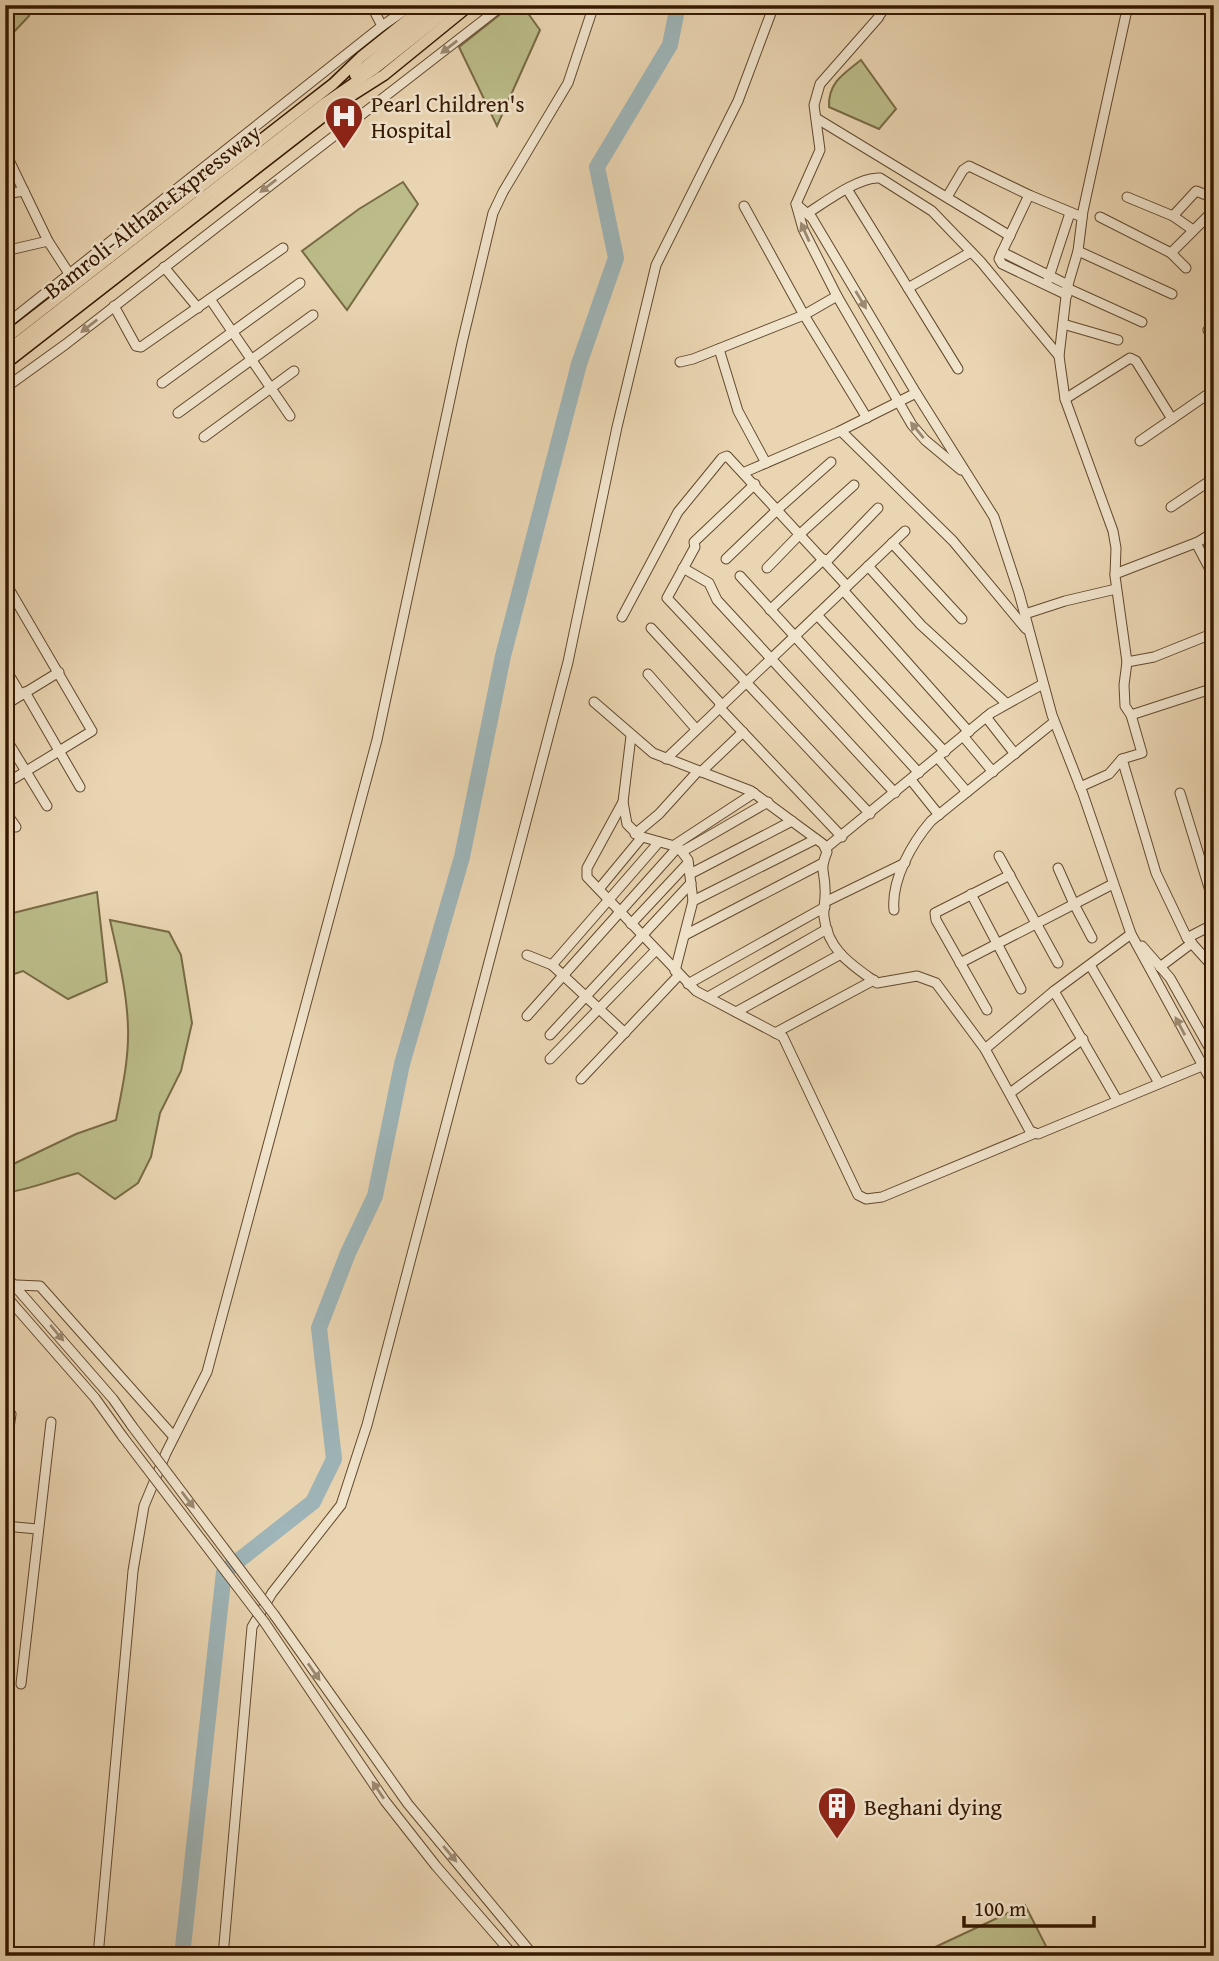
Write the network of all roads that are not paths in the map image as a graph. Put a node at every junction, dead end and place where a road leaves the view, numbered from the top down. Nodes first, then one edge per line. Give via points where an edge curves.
1 (371, 5) edge
2 (412, 5) edge
3 (426, 5) edge
4 (439, 5) edge
5 (455, 5) edge
6 (470, 5) edge
7 (503, 5) edge
8 (594, 5) edge
9 (774, 5) edge
10 (886, 5) edge
11 (1128, 5) edge
12 (382, 26) junction
13 (325, 103) junction
14 (816, 118) junction
15 (5, 152) edge
16 (847, 189) junction
17 (24, 191) junction
18 (5, 194) edge
19 (1028, 195) junction
20 (947, 197) junction
21 (1127, 197) dead end
22 (1214, 198) edge
23 (796, 204) junction
24 (744, 206) dead end
25 (1214, 210) edge
26 (808, 213) junction
27 (1070, 213) junction
28 (1173, 216) junction
29 (1082, 217) junction
30 (1100, 217) dead end
31 (1194, 230) junction
32 (1010, 236) junction
33 (48, 241) junction
34 (283, 248) dead end
35 (5, 251) edge
36 (1078, 251) junction
37 (971, 252) junction
38 (1171, 253) junction
39 (164, 267) junction
40 (1186, 268) dead end
41 (70, 275) junction
42 (1048, 280) junction
43 (300, 283) dead end
44 (908, 288) junction
45 (1067, 289) junction
46 (1172, 294) dead end
47 (837, 296) junction
48 (211, 299) junction
49 (114, 306) junction
50 (198, 308) junction
51 (313, 315) dead end
52 (804, 315) junction
53 (1142, 322) dead end
54 (1063, 324) junction
55 (1214, 324) edge
56 (5, 326) edge
57 (232, 331) junction
58 (5, 339) edge
59 (1118, 340) dead end
60 (1214, 342) edge
61 (719, 349) junction
62 (5, 352) edge
63 (1059, 356) junction
64 (251, 359) junction
65 (680, 362) dead end
66 (5, 364) edge
67 (958, 369) dead end
68 (294, 371) dead end
69 (162, 383) dead end
70 (272, 387) junction
71 (5, 388) edge
72 (1214, 390) edge
73 (916, 393) junction
74 (1065, 399) junction
75 (898, 402) junction
76 (178, 413) dead end
77 (290, 416) dead end
78 (867, 418) junction
79 (1172, 419) junction
80 (841, 431) junction
81 (204, 437) dead end
82 (1140, 440) dead end
83 (831, 462) dead end
84 (766, 463) junction
85 (745, 472) junction
86 (968, 475) junction
87 (1214, 478) edge
88 (755, 484) junction
89 (855, 485) dead end
90 (878, 508) dead end
91 (1171, 508) dead end
92 (778, 509) junction
93 (905, 531) dead end
94 (1214, 532) edge
95 (800, 534) junction
96 (892, 543) junction
97 (1196, 543) junction
98 (726, 559) dead end
99 (825, 561) junction
100 (868, 566) junction
101 (683, 568) junction
102 (767, 568) dead end
103 (1115, 574) junction
104 (740, 576) dead end
105 (1214, 578) edge
106 (5, 582) edge
107 (845, 588) junction
108 (1116, 589) junction
109 (770, 610) junction
110 (1025, 614) junction
111 (817, 615) junction
112 (622, 617) dead end
113 (962, 619) dead end
114 (650, 628) dead end
115 (1030, 633) junction
116 (1214, 633) edge
117 (794, 636) junction
118 (770, 659) junction
119 (1127, 662) junction
120 (5, 668) edge
121 (59, 672) junction
122 (648, 674) dead end
123 (745, 683) junction
124 (1044, 684) junction
125 (1214, 688) edge
126 (23, 693) junction
127 (594, 702) dead end
128 (1006, 703) junction
129 (5, 705) edge
130 (721, 706) junction
131 (1131, 715) junction
132 (986, 717) junction
133 (1054, 722) junction
134 (696, 729) junction
135 (743, 732) junction
136 (966, 734) junction
137 (631, 736) junction
138 (5, 737) edge
139 (60, 750) junction
140 (1015, 754) junction
141 (941, 755) junction
142 (666, 759) junction
143 (1122, 759) junction
144 (27, 771) junction
145 (699, 771) junction
146 (993, 772) junction
147 (919, 773) junction
148 (911, 780) junction
149 (5, 784) edge
150 (80, 787) dead end
151 (1080, 787) junction
152 (967, 792) junction
153 (754, 793) junction
154 (895, 793) junction
155 (1181, 793) dead end
156 (623, 802) junction
157 (768, 802) junction
158 (47, 806) dead end
159 (5, 811) edge
160 (870, 814) junction
161 (939, 814) junction
162 (792, 821) junction
163 (16, 827) dead end
164 (638, 835) junction
165 (842, 837) junction
166 (816, 839) junction
167 (659, 842) junction
168 (678, 848) junction
169 (827, 848) junction
170 (999, 856) dead end
171 (688, 863) junction
172 (823, 863) junction
173 (905, 863) junction
174 (1058, 868) dead end
175 (1010, 875) junction
176 (690, 879) junction
177 (1113, 884) junction
178 (599, 889) junction
179 (971, 894) junction
180 (609, 900) junction
181 (693, 901) junction
182 (825, 904) junction
183 (1074, 904) junction
184 (1214, 904) edge
185 (894, 910) dead end
186 (621, 912) junction
187 (631, 924) junction
188 (1035, 924) junction
189 (1214, 924) edge
190 (827, 929) junction
191 (1131, 934) junction
192 (685, 935) junction
193 (643, 936) junction
194 (1092, 938) dead end
195 (1189, 940) junction
196 (997, 944) junction
197 (656, 950) junction
198 (841, 954) junction
199 (527, 955) dead end
200 (960, 963) junction
201 (1058, 963) dead end
202 (552, 965) junction
203 (1090, 965) junction
204 (1160, 967) junction
205 (1214, 968) edge
206 (677, 973) junction
207 (564, 976) junction
208 (874, 980) junction
209 (688, 984) junction
210 (1021, 989) dead end
211 (1054, 991) junction
212 (586, 997) junction
213 (708, 997) junction
214 (599, 1010) junction
215 (987, 1010) dead end
216 (736, 1012) junction
217 (527, 1016) dead end
218 (625, 1033) junction
219 (775, 1033) junction
220 (550, 1035) dead end
221 (1083, 1039) junction
222 (985, 1049) junction
223 (1212, 1049) edge
224 (1194, 1053) junction
225 (550, 1059) dead end
226 (1214, 1061) edge
227 (1202, 1066) junction
228 (581, 1079) dead end
229 (1158, 1083) junction
230 (1214, 1086) edge
231 (1010, 1093) junction
232 (1117, 1100) junction
233 (1033, 1134) junction
234 (11, 1281) edge
235 (5, 1295) edge
236 (11, 1414) dead end
237 (51, 1422) dead end
238 (174, 1437) junction
239 (5, 1458) edge
240 (5, 1526) edge
241 (37, 1529) junction
242 (20, 1684) dead end
243 (98, 1956) edge
244 (223, 1956) edge
245 (514, 1956) edge
246 (534, 1956) edge

1 - 12 street
2 - 12 street
3 - 58 main road via 333,84
4 - 13 main road
5 - 13 main road
6 - 66 main road
7 -> 39 street
8 - 238 street via 568,83 493,213 377,740 207,1372
9 - 244 street via 738,101 656,265 568,662 368,1425 341,1505 272,1593 252,1627
10 - 14 street via 820,84 814,105
11 - 29 street
12 - 41 street
13 - 62 main road, Bamroli-Althan Expressway
14 - 20 street
14 - 23 street via 820,150
15 - 17 street
16 - 26 street
16 - 37 street via 880,178 932,211
16 - 44 street
17 - 18 street
17 - 33 street
19 - 20 street via 969,166
19 - 27 street
19 - 32 street
20 - 32 street
21 - 28 street
22 - 28 street via 1196,191
23 - 26 street
47 -> 23 street via 803,229
24 - 52 street
25 - 31 street
26 -> 73 street
27 - 29 street
27 - 42 street
28 - 31 street
29 - 36 street
30 - 38 street
31 - 38 street
32 - 42 street via 999,259 1002,264
33 - 35 street
33 - 41 street
34 - 48 street
36 - 45 street
36 - 46 street
37 - 44 street
37 - 63 street
38 - 40 street
39 - 49 street
39 - 50 street
41 - 56 street
42 - 45 street
43 - 57 street
44 - 67 street
45 - 53 street
45 - 54 street
47 - 52 street
47 - 75 street
48 - 50 street
48 - 57 street
49 - 50 street via 141,348
49 -> 71 street
51 - 64 street
52 - 61 street
52 - 78 street
54 - 59 street
54 - 63 street
55 - 60 street via 1208,330
57 - 64 street
57 - 69 street
61 - 65 street
61 - 84 street via 738,411
63 - 74 street
64 - 70 street
64 - 76 street
68 - 70 street
70 - 77 street
70 - 81 street
72 - 79 street
73 - 75 street
73 - 86 street
74 - 79 street via 1129,358 1136,361
74 - 103 street via 1113,531
75 - 78 street
86 -> 75 street via 918,433
78 - 80 street
79 - 82 street
80 - 84 street
80 - 115 street via 953,541
83 - 92 street
84 - 85 street
85 - 88 street
85 - 112 street via 730,457 722,458 678,512
86 - 110 street via 994,517
87 - 91 street
88 - 92 street
88 - 101 street via 694,542
89 - 95 street
90 - 99 street
92 - 95 street
92 - 98 street
93 - 96 street
94 - 97 street
95 - 99 street
95 - 102 street
96 - 100 street
96 - 113 street
97 - 103 street
97 - 105 street
99 - 107 street
99 - 109 street
100 - 107 street
100 - 128 street via 921,625
101 - 118 street via 709,583 717,600
101 - 123 street via 667,598
103 - 108 street
104 - 109 street
106 - 121 street
107 - 111 street
107 - 136 street
108 - 110 street
108 - 119 street
109 - 117 street
110 - 115 street
111 - 117 street
111 - 141 street
114 - 130 street
115 - 124 street
116 - 119 street via 1154,657
117 - 118 street
117 - 147 street
118 - 123 street
118 - 154 street
119 - 131 street via 1125,706
120 - 126 street
121 - 126 street
121 - 139 street via 92,731
122 - 134 street
123 - 130 street
123 - 160 street
124 - 128 street
124 - 133 street
125 - 131 street
126 - 129 street
126 - 139 street
127 - 137 street
128 - 132 street
130 - 134 street
130 - 135 street
131 - 143 street via 1142,753
132 - 136 street
132 - 140 street
133 - 140 street
133 - 151 street
134 - 142 street
135 - 145 street
135 - 165 street
136 - 141 street
136 - 146 street
137 - 142 street
137 - 156 street
138 - 144 street
139 - 144 street
139 - 150 street
140 - 146 street
141 - 147 street
141 - 152 street
142 - 145 street
143 - 151 street via 1109,774
143 - 195 street via 1156,873
144 - 149 street
144 - 158 street
145 - 153 street
145 - 164 street
146 - 152 street
147 - 148 street
148 - 154 street
148 - 161 street
151 - 177 street
152 - 161 street
153 - 157 street
153 - 168 street
154 - 160 street
155 - 184 street
156 - 164 street via 627,824
156 - 178 street via 586,871
157 - 162 street
157 - 168 street
159 - 163 street
160 - 165 street
161 - 173 street via 921,832
162 - 166 street
162 - 176 street
164 - 167 street
164 - 178 street
165 - 169 street
166 - 169 street
166 - 181 street
167 - 168 street
167 - 180 street
168 - 171 street
168 - 186 street
169 - 172 street
170 - 175 street
171 - 176 street
171 - 187 street
172 - 182 street
172 - 192 street
173 - 182 street
173 - 185 street via 893,898
174 - 183 street
175 - 179 street
175 - 188 street
176 - 181 street
176 - 193 street
177 - 183 street
177 - 191 street
178 - 180 street
179 - 196 street
179 - 200 street via 935,913
180 - 186 street
180 - 202 street
181 - 192 street
182 - 190 street
182 - 209 street
183 - 188 street
183 - 194 street
186 - 187 street
186 - 207 street
187 - 193 street
188 - 196 street
188 - 201 street
189 - 195 street
190 - 198 street
190 - 213 street
191 - 203 street
191 - 204 street
224 -> 191 street
192 - 206 street
193 - 197 street
193 - 212 street
195 - 204 street
195 - 205 street
196 - 200 street
196 - 210 street
197 - 206 street
197 - 214 street
198 - 208 street
198 - 216 street
199 - 202 street
200 - 215 street
202 - 207 street
203 - 211 street
203 - 229 street
204 - 223 street
206 - 209 street
206 - 218 street
207 - 212 street
207 - 217 street
208 - 219 street
208 - 222 street via 917,976 931,980
209 - 213 street
211 - 221 street
211 - 222 street
212 - 214 street
212 - 220 street
213 - 216 street
214 - 218 street
214 - 225 street
216 - 219 street
218 - 228 street
219 - 233 street via 783,1037 853,1188 866,1199 882,1197
221 - 231 street
221 - 232 street
222 - 231 street
223 - 224 street
224 - 227 street
226 - 227 street
227 - 229 street
227 - 230 street
229 - 232 street
231 - 233 street
232 - 233 street
234 - 238 street via 40,1286
234 -> 246 street, bridge via 113,1399 408,1804
245 -> 235 street, bridge via 385,1801 265,1623 95,1398
236 - 239 street
237 - 241 street
238 - 243 street via 146,1498 133,1571
240 - 241 street
241 - 242 street

